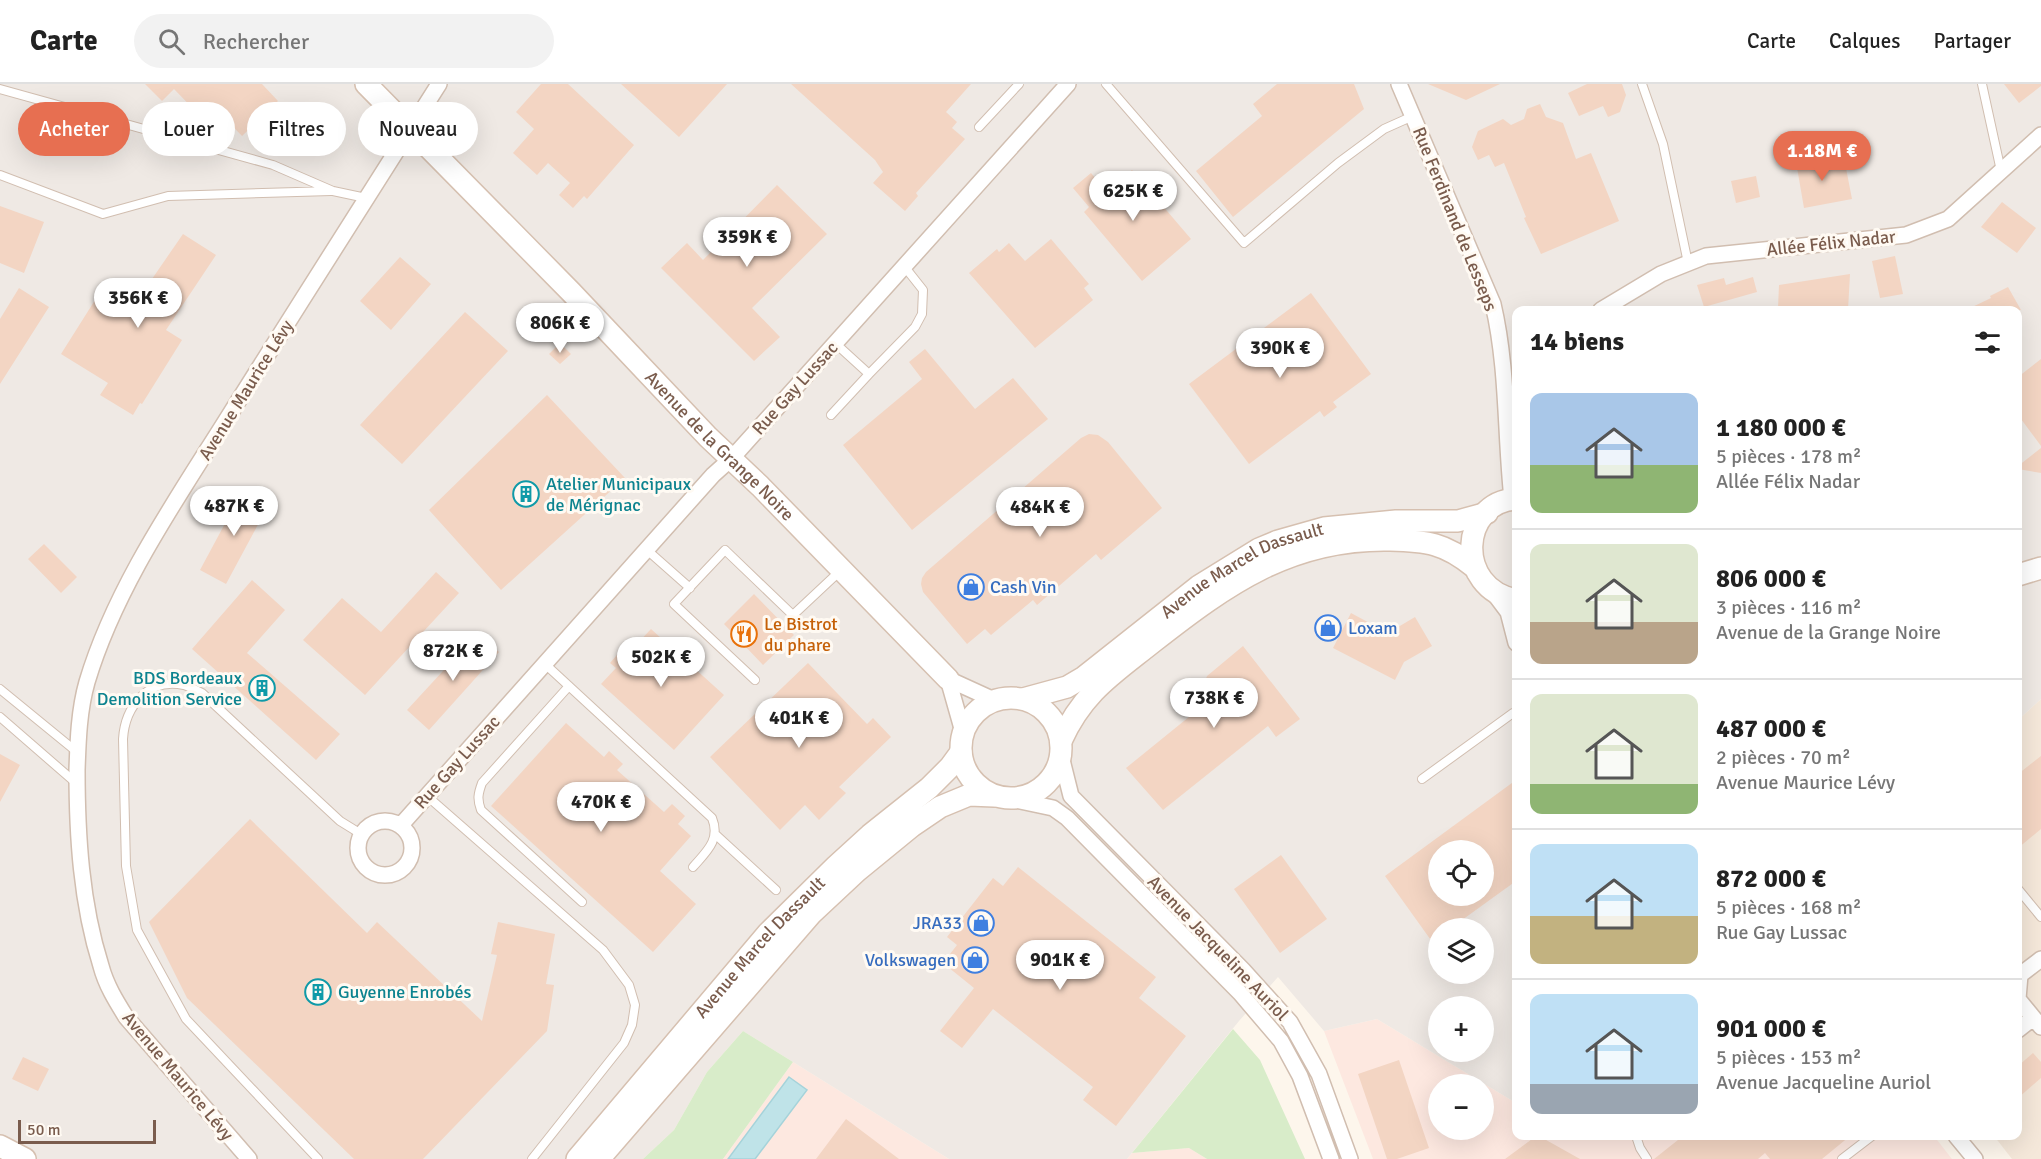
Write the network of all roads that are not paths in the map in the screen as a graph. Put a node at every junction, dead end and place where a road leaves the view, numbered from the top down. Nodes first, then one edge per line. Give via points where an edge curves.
1 (366, 84) edge
2 (439, 84) edge
3 (1019, 84) edge
4 (1068, 84) edge
5 (1106, 84) edge
6 (1399, 84) edge
7 (1642, 84) edge
8 (1982, 84) edge
9 (0, 89) edge
10 (384, 102) edge
11 (427, 102) edge
12 (1413, 116) junction
13 (978, 127) dead end
14 (2041, 135) edge
15 (392, 156) edge
16 (437, 156) edge
17 (2001, 171) junction
18 (0, 175) edge
19 (333, 191) junction
20 (366, 198) junction
21 (1688, 263) junction
22 (904, 266) junction
23 (1608, 306) edge
24 (835, 343) junction
25 (1510, 361) edge
26 (869, 374) junction
27 (831, 415) dead end
28 (732, 458) junction
29 (1512, 490) edge
30 (1512, 500) edge
31 (1486, 513) junction
32 (647, 550) junction
33 (1474, 567) junction
34 (2041, 568) edge
35 (842, 569) junction
36 (2022, 574) edge
37 (690, 588) junction
38 (1491, 590) junction
39 (1512, 599) edge
40 (793, 615) junction
41 (800, 622) dead end
42 (1512, 628) edge
43 (545, 664) junction
44 (948, 679) junction
45 (755, 680) dead end
46 (569, 686) junction
47 (0, 689) edge
48 (1023, 699) junction
49 (994, 700) junction
50 (1512, 713) edge
51 (0, 717) edge
52 (962, 742) junction
53 (1061, 748) junction
54 (78, 753) junction
55 (1422, 779) dead end
56 (77, 784) junction
57 (427, 796) junction
58 (1003, 798) junction
59 (401, 825) junction
60 (361, 834) junction
61 (716, 835) junction
62 (693, 867) dead end
63 (776, 890) dead end
64 (2022, 894) edge
65 (582, 902) dead end
66 (2041, 917) edge
67 (2041, 959) edge
68 (2022, 973) edge
69 (2022, 1004) edge
70 (2037, 1023) edge
71 (2022, 1029) edge
72 (1637, 1140) edge
73 (1867, 1140) edge
74 (1959, 1140) edge
75 (0, 1146) edge
76 (25, 1159) edge
77 (249, 1159) edge
78 (318, 1159) edge
79 (532, 1159) edge
80 (577, 1159) edge
81 (599, 1159) edge
82 (1331, 1159) edge
83 (1350, 1159) edge
84 (1647, 1159) edge
85 (1842, 1159) edge
86 (1975, 1159) edge

1 - 10 main road, Avenue de la Grange Noire
2 - 11 street, Avenue Maurice Lévy
3 - 13 lane
4 - 22 street, Rue Gay Lussac
5 - 12 lane via 1244,243 1338,163 1384,129
6 - 12 street, Rue Ferdinand de Lesseps
7 - 21 lane via 1663,144
8 - 17 lane
9 - 19 lane via 273,165
12 - 25 street, Rue Ferdinand de Lesseps via 1493,304
14 - 17 street, Allée Félix Nadar
15 - 20 street, Avenue Maurice Lévy
16 - 28 main road, Avenue de la Grange Noire
17 - 21 street, Allée Félix Nadar via 1948,219 1906,235 1706,256
18 - 19 lane via 103,214 168,196
19 - 20 lane
20 - 54 street, Avenue Maurice Lévy via 173,505 107,625 84,693
21 - 23 street, Allée Félix Nadar via 1661,274
22 - 24 street, Rue Gay Lussac
22 - 26 lane via 923,290 922,314 909,334
24 - 26 lane
24 - 28 street, Rue Gay Lussac
25 - 29 street, Rue Ferdinand de Lesseps via 1508,471
26 - 27 lane
28 - 32 street, Rue Gay Lussac
28 - 35 main road, Avenue de la Grange Noire
30 - 31 main road, Avenue Marcel Dassault
31 - 33 main road via 1473,538
31 - 48 main road, Avenue Marcel Dassault via 1458,521 1341,526 1278,541 1199,586 1067,687
32 - 37 lane
32 - 43 street, Rue Gay Lussac
33 - 38 main road, Avenue Marcel Dassault
33 - 53 main road, Avenue Marcel Dassault via 1460,555 1436,544 1405,540 1338,544 1273,562 1211,598 1094,690 1069,723
34 - 36 main road
35 - 40 lane
35 - 44 main road, Avenue de la Grange Noire
37 - 40 lane via 725,550
37 - 45 lane via 675,604
38 - 39 main road
38 - 42 street via 1508,612
40 - 41 lane
43 - 46 lane
43 - 57 street, Rue Gay Lussac
44 - 49 street, Avenue de la Grange Noire
44 - 52 street, Avenue de la Grange Noire
46 - 61 lane via 707,812 716,826
46 - 65 lane via 482,783 478,802 481,810
47 - 54 lane
48 - 49 main road
48 - 53 main road via 1048,714 1057,726
49 - 52 main road via 970,718
50 - 55 lane
51 - 56 lane
52 - 58 main road via 964,766 971,779 981,789
52 - 80 main road, Avenue Marcel Dassault via 950,767 929,788 799,900 761,941
53 - 58 main road via 1055,773 1044,787 1029,796
53 - 83 street, Avenue Jacqueline Auriol via 1071,796 1290,1022 1319,1074
54 - 56 street, Avenue Maurice Lévy
56 - 77 street, Avenue Maurice Lévy via 78,840 86,903 106,981 126,1017
57 - 59 street, Rue Gay Lussac
57 - 79 lane via 603,950 629,985 635,1005 633,1025 624,1043
58 - 81 main road, Avenue Marcel Dassault via 969,795 940,807 857,871 812,913
58 - 82 street, Avenue Jacqueline Auriol via 1053,808 1067,818 1240,993 1281,1041 1300,1076
59 - 60 street, Rue Gay Lussac via 384,820 375,822
59 - 60 street, Rue Gay Lussac via 411,840 411,857 391,874 373,873 361,860
60 - 78 lane via 340,821 202,693 185,685 169,684 149,690 132,705 124,723 123,739 126,866 137,930 186,1019
61 - 62 lane
61 - 63 lane
64 - 66 lane
67 - 68 street
69 - 70 street
70 - 71 street
72 - 84 lane
73 - 85 lane
74 - 86 street
75 - 76 main road

